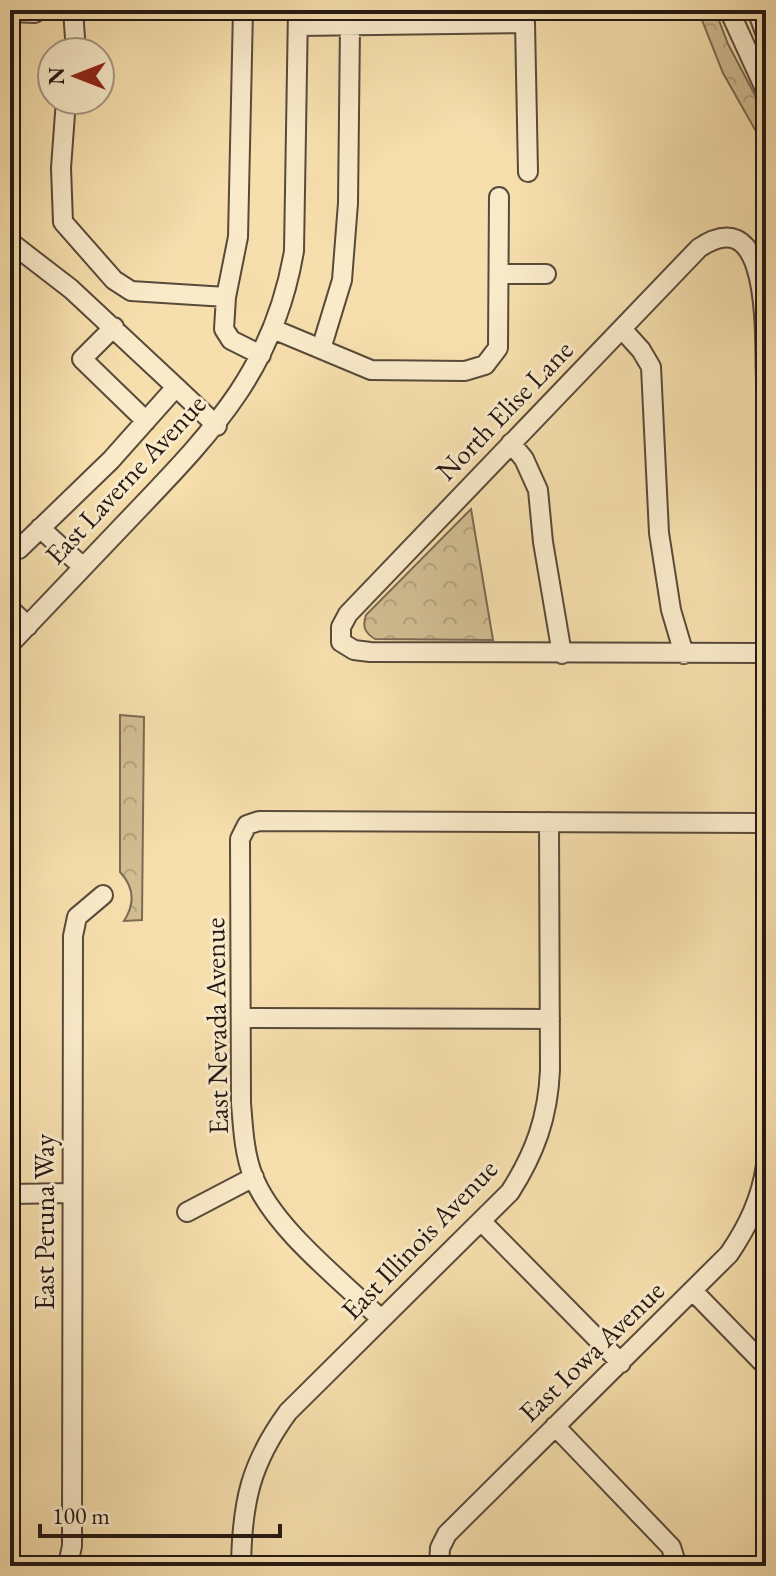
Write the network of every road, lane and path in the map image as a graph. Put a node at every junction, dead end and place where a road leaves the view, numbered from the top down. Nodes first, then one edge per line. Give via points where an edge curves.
1 (35, 10) edge
2 (73, 10) edge
3 (243, 10) edge
4 (729, 10) edge
5 (757, 10) edge
6 (10, 12) edge
7 (298, 18) edge
8 (350, 26) junction
9 (766, 35) edge
10 (75, 36) edge
11 (766, 91) edge
12 (65, 116) edge
13 (528, 172) dead end
14 (499, 197) dead end
15 (10, 242) edge
16 (499, 274) junction
17 (546, 274) dead end
18 (226, 297) junction
19 (114, 327) junction
20 (273, 329) junction
21 (622, 329) junction
22 (765, 340) edge
23 (321, 349) junction
24 (261, 355) junction
25 (766, 379) edge
26 (176, 387) junction
27 (146, 421) junction
28 (217, 426) junction
29 (511, 443) junction
30 (40, 528) junction
31 (19, 549) dead end
32 (83, 567) junction
33 (10, 609) edge
34 (28, 626) junction
35 (10, 644) edge
36 (766, 653) edge
37 (562, 654) junction
38 (684, 654) junction
39 (549, 822) junction
40 (766, 823) edge
41 (103, 895) dead end
42 (242, 1018) junction
43 (550, 1019) junction
44 (766, 1165) edge
45 (254, 1177) junction
46 (72, 1193) junction
47 (10, 1194) edge
48 (187, 1212) dead end
49 (482, 1222) junction
50 (693, 1291) junction
51 (381, 1319) junction
52 (621, 1363) junction
53 (766, 1366) edge
54 (555, 1426) junction
55 (66, 1563) edge
56 (241, 1566) edge
57 (439, 1566) edge
58 (677, 1566) edge

1 - 6 street
2 - 10 street
3 - 18 street via 238,237
4 - 11 street
5 - 9 street
7 - 8 street
7 - 20 street, East Laverne Avenue via 297,216 288,286
8 - 13 street via 525,23
8 - 23 street via 342,280
12 - 18 street via 63,222 114,280 131,291
14 - 16 street
15 - 19 street
16 - 17 street
16 - 23 street via 498,348 485,365 465,371 371,370
18 - 24 street via 224,329 231,340
19 - 26 street
19 - 27 street via 82,359
20 - 23 street
20 - 24 street, East Laverne Avenue
21 - 22 street, North Elise Lane via 699,248 729,237 749,246
21 - 29 street, North Elise Lane
21 - 38 street via 651,367 659,533
22 - 25 street
24 - 28 street, East Laverne Avenue
26 - 27 street
26 - 28 street
27 - 30 street
28 - 32 street, East Laverne Avenue
29 - 37 street via 538,490
29 - 37 street, North Elise Lane via 348,614 341,642 370,652
30 - 31 street
30 - 32 street
32 - 34 street, East Laverne Avenue
33 - 34 street
34 - 35 street, East Laverne Avenue
36 - 38 street
37 - 38 street
39 - 40 street
39 - 42 street, East Nevada Avenue via 247,825 240,839
39 - 43 street, East Illinois Avenue
41 - 46 street, East Peruna Way via 77,917 73,936
42 - 43 street
42 - 45 street, East Nevada Avenue via 241,1103
43 - 49 street, East Illinois Avenue via 548,1104 540,1134 510,1192
44 - 50 street, East Iowa Avenue via 747,1228
45 - 48 street
45 - 51 street, East Nevada Avenue via 281,1219
46 - 47 street
46 - 55 street, East Peruna Way via 72,1546
49 - 51 street, East Illinois Avenue
49 - 52 street
50 - 52 street, East Iowa Avenue
50 - 53 street
51 - 56 street, East Illinois Avenue via 288,1412 271,1436 246,1496
52 - 54 street, East Iowa Avenue
54 - 57 street, East Iowa Avenue via 447,1534
54 - 58 street via 671,1547

